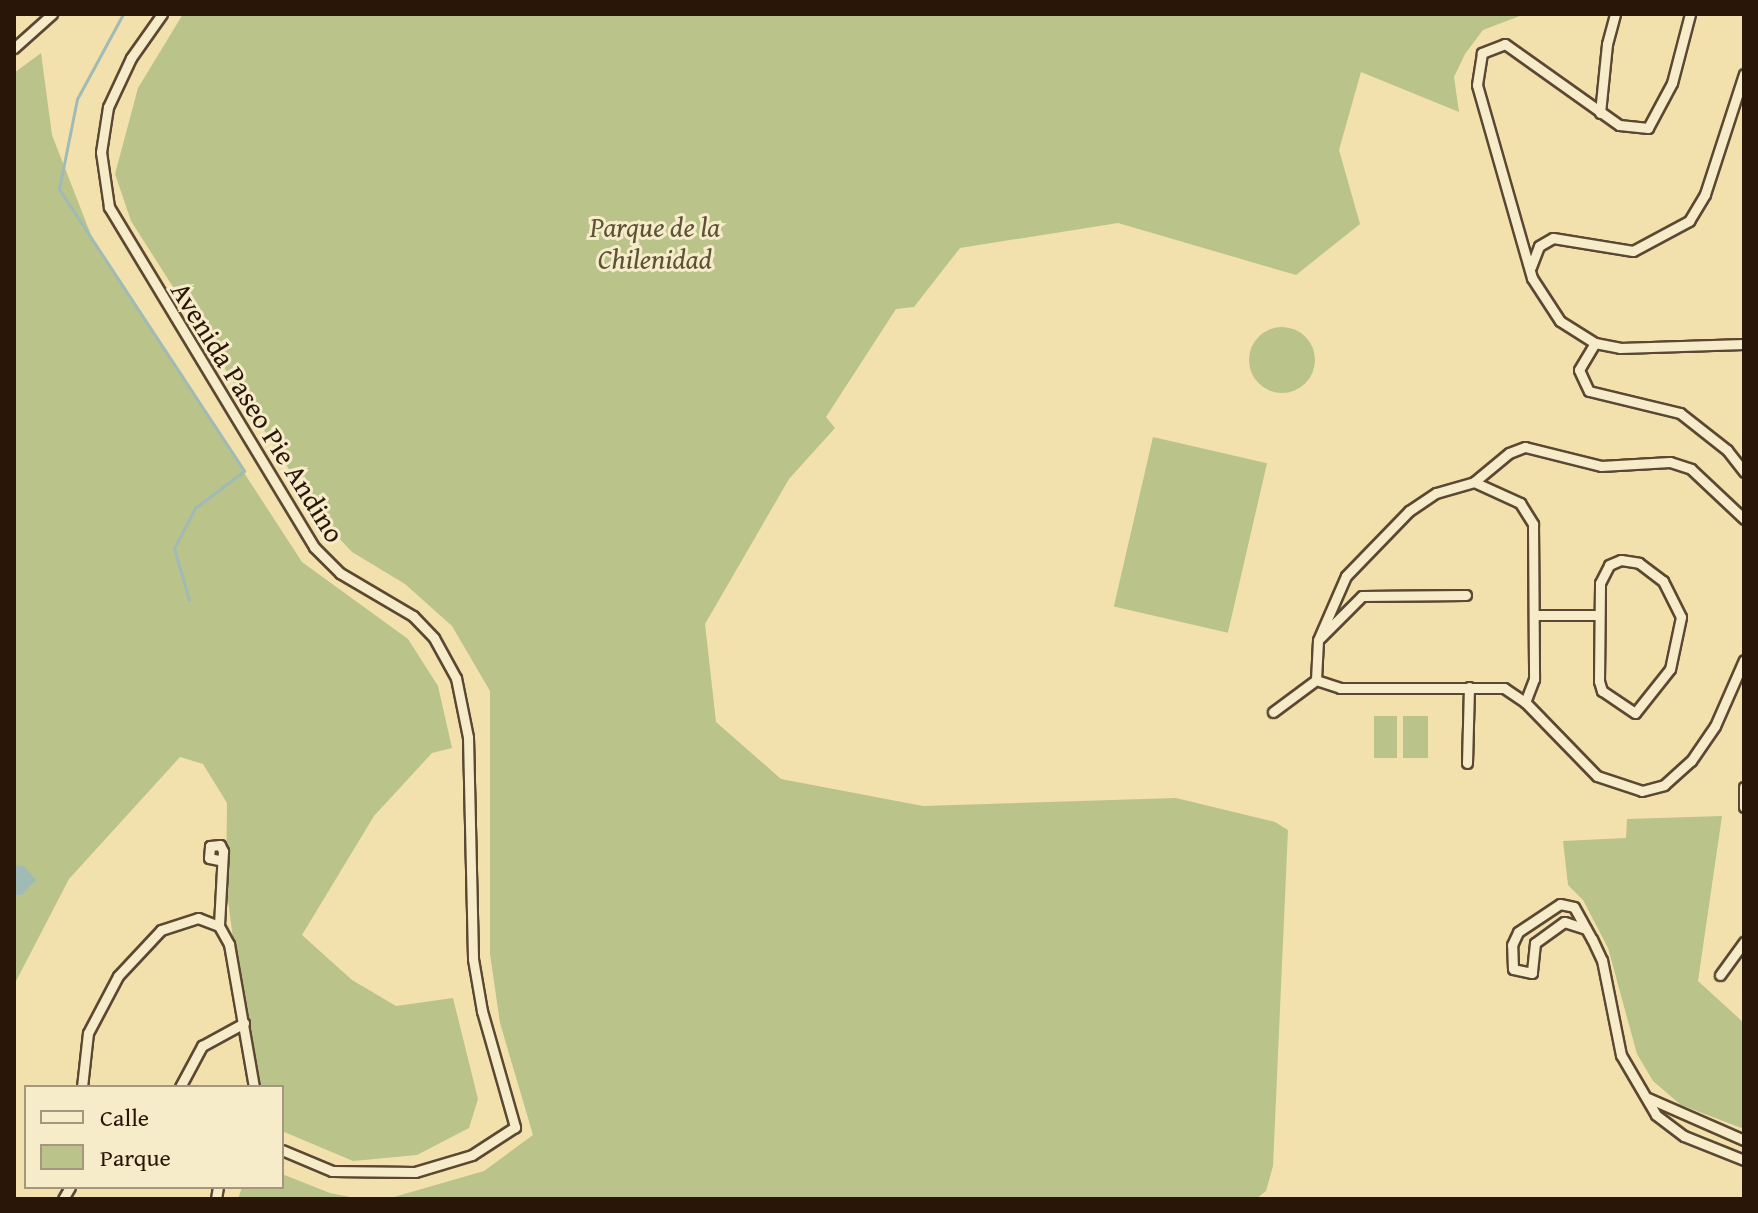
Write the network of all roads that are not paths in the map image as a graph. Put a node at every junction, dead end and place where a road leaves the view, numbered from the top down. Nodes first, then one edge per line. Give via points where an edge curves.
1 (52, 14) edge
2 (162, 14) edge
3 (1615, 14) edge
4 (1690, 14) edge
5 (14, 48) edge
6 (1744, 74) edge
7 (1600, 113) junction
8 (1530, 270) junction
9 (1595, 343) junction
10 (1744, 344) edge
11 (1744, 472) edge
12 (1474, 482) junction
13 (1744, 519) edge
14 (1466, 595) dead end
15 (1534, 615) junction
16 (1599, 615) junction
17 (1318, 641) junction
18 (1744, 660) edge
19 (1316, 680) junction
20 (1469, 687) junction
21 (1525, 702) junction
22 (1273, 712) dead end
23 (1467, 763) dead end
24 (1744, 787) edge
25 (1744, 807) edge
26 (219, 860) dead end
27 (219, 926) junction
28 (1586, 929) junction
29 (1744, 942) edge
30 (1720, 975) dead end
31 (244, 1023) junction
32 (82, 1085) edge
33 (181, 1085) edge
34 (254, 1085) edge
35 (1647, 1097) junction
36 (1684, 1117) junction
37 (1674, 1130) junction
38 (1744, 1140) edge
39 (284, 1151) edge
40 (1744, 1160) edge

1 - 5 street
2 - 39 street, Avenida Paseo Pie Andino via 131,58 108,107 101,152 109,207 314,547 340,573 413,616 434,638 456,678 467,722 473,959 515,1127 472,1155 415,1172 332,1171
3 - 7 street
4 - 7 street via 1656,120 1648,128 1633,130
6 - 8 street via 1705,194 1689,221 1633,251 1553,238 1539,246
7 - 8 street via 1548,79 1515,48 1496,44 1480,57 1479,94
8 - 9 street via 1548,308
9 - 10 street via 1629,348
9 - 11 street via 1579,370 1589,391 1680,413 1727,450
12 - 13 street via 1509,453 1525,447 1601,466 1670,462 1691,469
12 - 15 street via 1520,503 1531,518
12 - 17 street via 1436,493 1389,530 1346,576
14 - 17 street via 1362,596
15 - 16 street
15 - 21 street via 1534,679
16 - 16 street via 1599,685 1637,713 1666,677 1678,650 1682,625 1676,600 1644,566 1617,560 1602,575
17 - 19 street
18 - 21 street via 1703,744 1683,771 1653,790 1604,781
19 - 20 street via 1340,688
19 - 22 street
20 - 21 street via 1504,688
20 - 23 street
24 - 25 street
26 - 27 street
27 - 31 street via 229,944
27 - 32 street via 182,919 134,955 91,1023
28 - 28 street via 1567,921 1538,940 1531,952 1532,973 1513,969 1512,945 1518,932 1560,904 1574,907
28 - 35 street via 1605,971 1615,1040
29 - 30 street
31 - 33 street via 202,1046
31 - 34 street
35 - 36 street
35 - 37 street via 1656,1115
36 - 37 street
36 - 38 street
37 - 40 street

